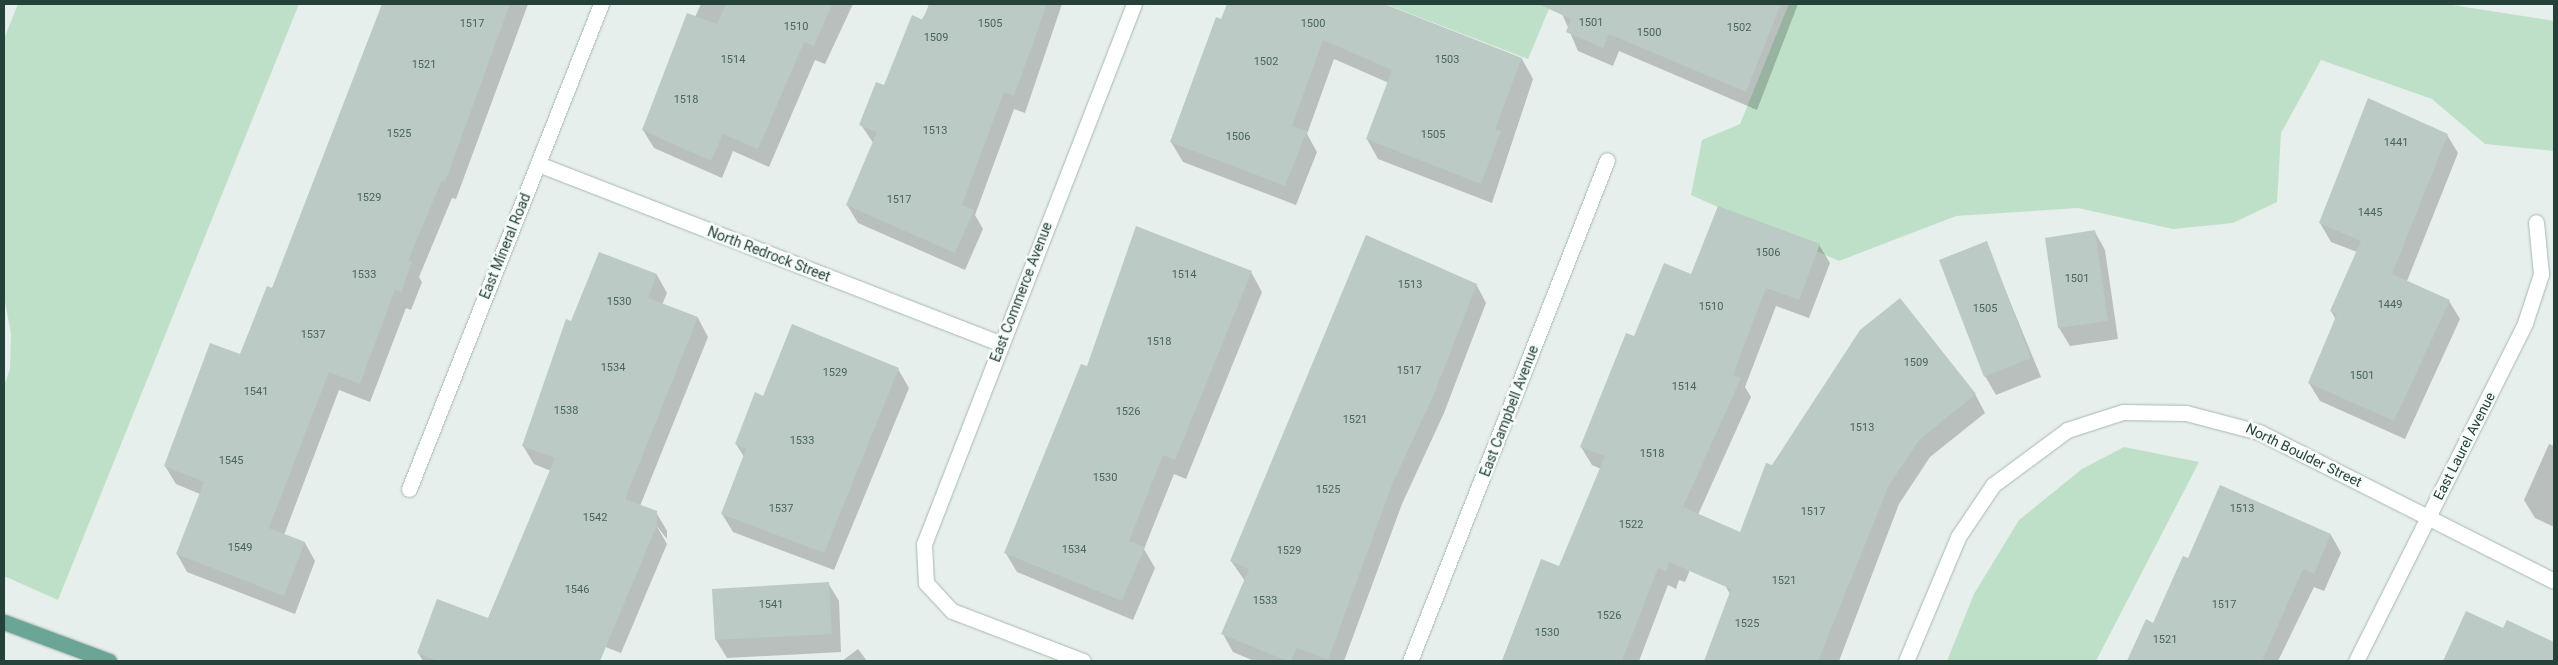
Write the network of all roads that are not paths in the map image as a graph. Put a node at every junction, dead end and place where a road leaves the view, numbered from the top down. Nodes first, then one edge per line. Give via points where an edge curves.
1 (601, 4) edge
2 (1134, 4) edge
3 (1608, 160) dead end
4 (538, 164) junction
5 (2536, 222) dead end
6 (1001, 344) junction
7 (409, 489) dead end
8 (2428, 516) junction
9 (2554, 581) edge
10 (4, 622) edge
11 (109, 661) edge
12 (1083, 661) edge
13 (1410, 661) edge
14 (1906, 661) edge
15 (2356, 661) edge

1 - 4 street, East Mineral Road
2 - 6 street, East Commerce Avenue
3 - 13 street, East Campbell Avenue
4 - 6 street, North Redrock Street
4 - 7 street, East Mineral Road
5 - 8 street, East Laurel Avenue via 2541,274 2534,300
6 - 12 street, East Commerce Avenue via 929,525 922,564 926,584 952,611
8 - 9 street, North Boulder Street
8 - 14 street, North Boulder Street via 2259,432 2211,417 2169,412 2123,412 2067,430 1993,485 1958,537
8 - 15 street, East Laurel Avenue
10 - 11 main road

